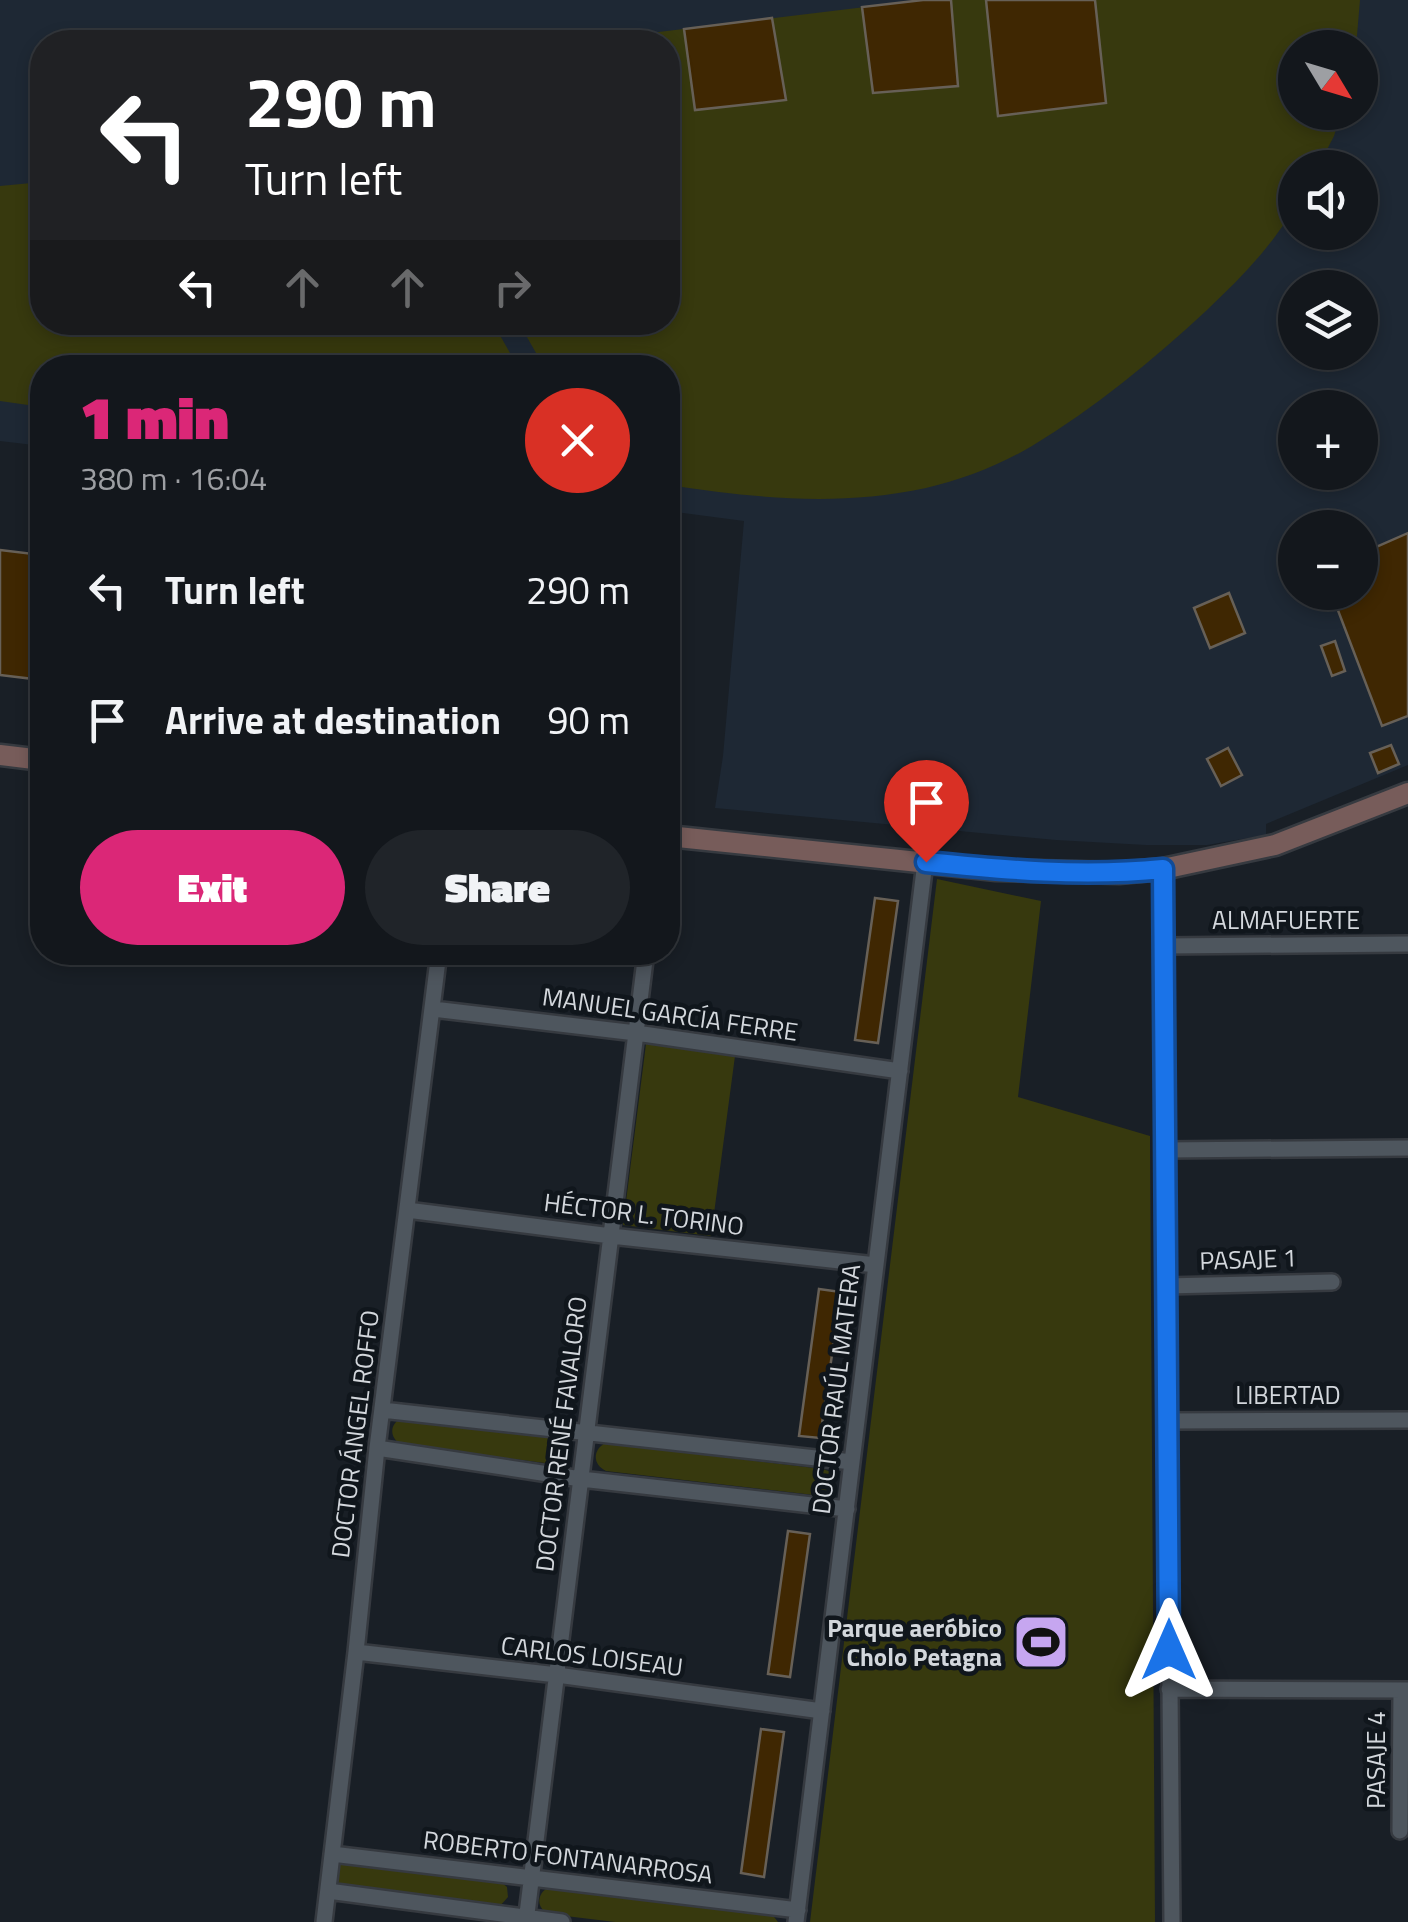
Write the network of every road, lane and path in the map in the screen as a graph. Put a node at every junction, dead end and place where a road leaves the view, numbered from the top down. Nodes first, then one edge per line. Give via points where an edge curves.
1 (0, 755) edge
2 (30, 759) edge
3 (1408, 793) edge
4 (680, 837) edge
5 (926, 862) junction
6 (1163, 869) junction
7 (1408, 944) edge
8 (1164, 946) junction
9 (438, 965) edge
10 (644, 965) edge
11 (433, 1008) junction
12 (636, 1033) junction
13 (900, 1070) junction
14 (1408, 1148) edge
15 (1165, 1150) junction
16 (407, 1210) junction
17 (611, 1236) junction
18 (876, 1265) junction
19 (1332, 1282) dead end
20 (1166, 1286) junction
21 (382, 1410) junction
22 (1167, 1420) junction
23 (1408, 1420) edge
24 (587, 1432) junction
25 (377, 1448) junction
26 (852, 1462) junction
27 (581, 1480) junction
28 (846, 1509) junction
29 (356, 1652) junction
30 (556, 1675) junction
31 (1169, 1689) junction
32 (1405, 1690) edge
33 (822, 1711) junction
34 (1400, 1830) dead end
35 (332, 1854) junction
36 (531, 1878) junction
37 (328, 1891) junction
38 (797, 1916) edge
39 (526, 1920) edge
40 (324, 1922) edge
41 (562, 1922) edge
42 (1172, 1922) edge

1 - 2 main road
3 - 6 main road via 1275,845
4 - 5 main road
5 - 6 main road via 1066,873
5 - 13 street, DOCTOR RAÚL MATERA
6 - 8 street
7 - 8 street, ALMAFUERTE
8 - 15 street
9 - 11 street, DOCTOR ÁNGEL ROFFO
10 - 12 street, DOCTOR RENÉ FAVALORO
11 - 12 street, MANUEL GARCÍA FERRE
11 - 16 street, DOCTOR ÁNGEL ROFFO
12 - 13 street, MANUEL GARCÍA FERRE
12 - 17 street, DOCTOR RENÉ FAVALORO
13 - 18 street, DOCTOR RAÚL MATERA
14 - 15 street
15 - 20 street
16 - 17 street, HÉCTOR L. TORINO
16 - 21 street, DOCTOR ÁNGEL ROFFO
17 - 18 street, HÉCTOR L. TORINO
17 - 24 street, DOCTOR RENÉ FAVALORO
18 - 26 street, DOCTOR RAÚL MATERA
19 - 20 street, PASAJE 1
20 - 22 street
21 - 24 street
21 - 25 street, DOCTOR ÁNGEL ROFFO
22 - 23 street, LIBERTAD
22 - 31 street
24 - 26 street
24 - 27 street, DOCTOR RENÉ FAVALORO
25 - 27 street
25 - 29 street, DOCTOR ÁNGEL ROFFO
26 - 28 street, DOCTOR RAÚL MATERA
27 - 28 street
27 - 30 street, DOCTOR RENÉ FAVALORO
28 - 33 street, DOCTOR RAÚL MATERA
29 - 30 street, CARLOS LOISEAU
29 - 35 street, DOCTOR ÁNGEL ROFFO
30 - 33 street, CARLOS LOISEAU
30 - 36 street, DOCTOR RENÉ FAVALORO
31 - 32 street
31 - 42 street
32 - 34 street, PASAJE 4
33 - 38 street, DOCTOR RAÚL MATERA
35 - 36 street, ROBERTO FONTANARROSA
35 - 37 street, DOCTOR ÁNGEL ROFFO
36 - 38 street, ROBERTO FONTANARROSA
36 - 39 street, DOCTOR RENÉ FAVALORO
37 - 39 street
37 - 40 street, DOCTOR ÁNGEL ROFFO
39 - 41 street

